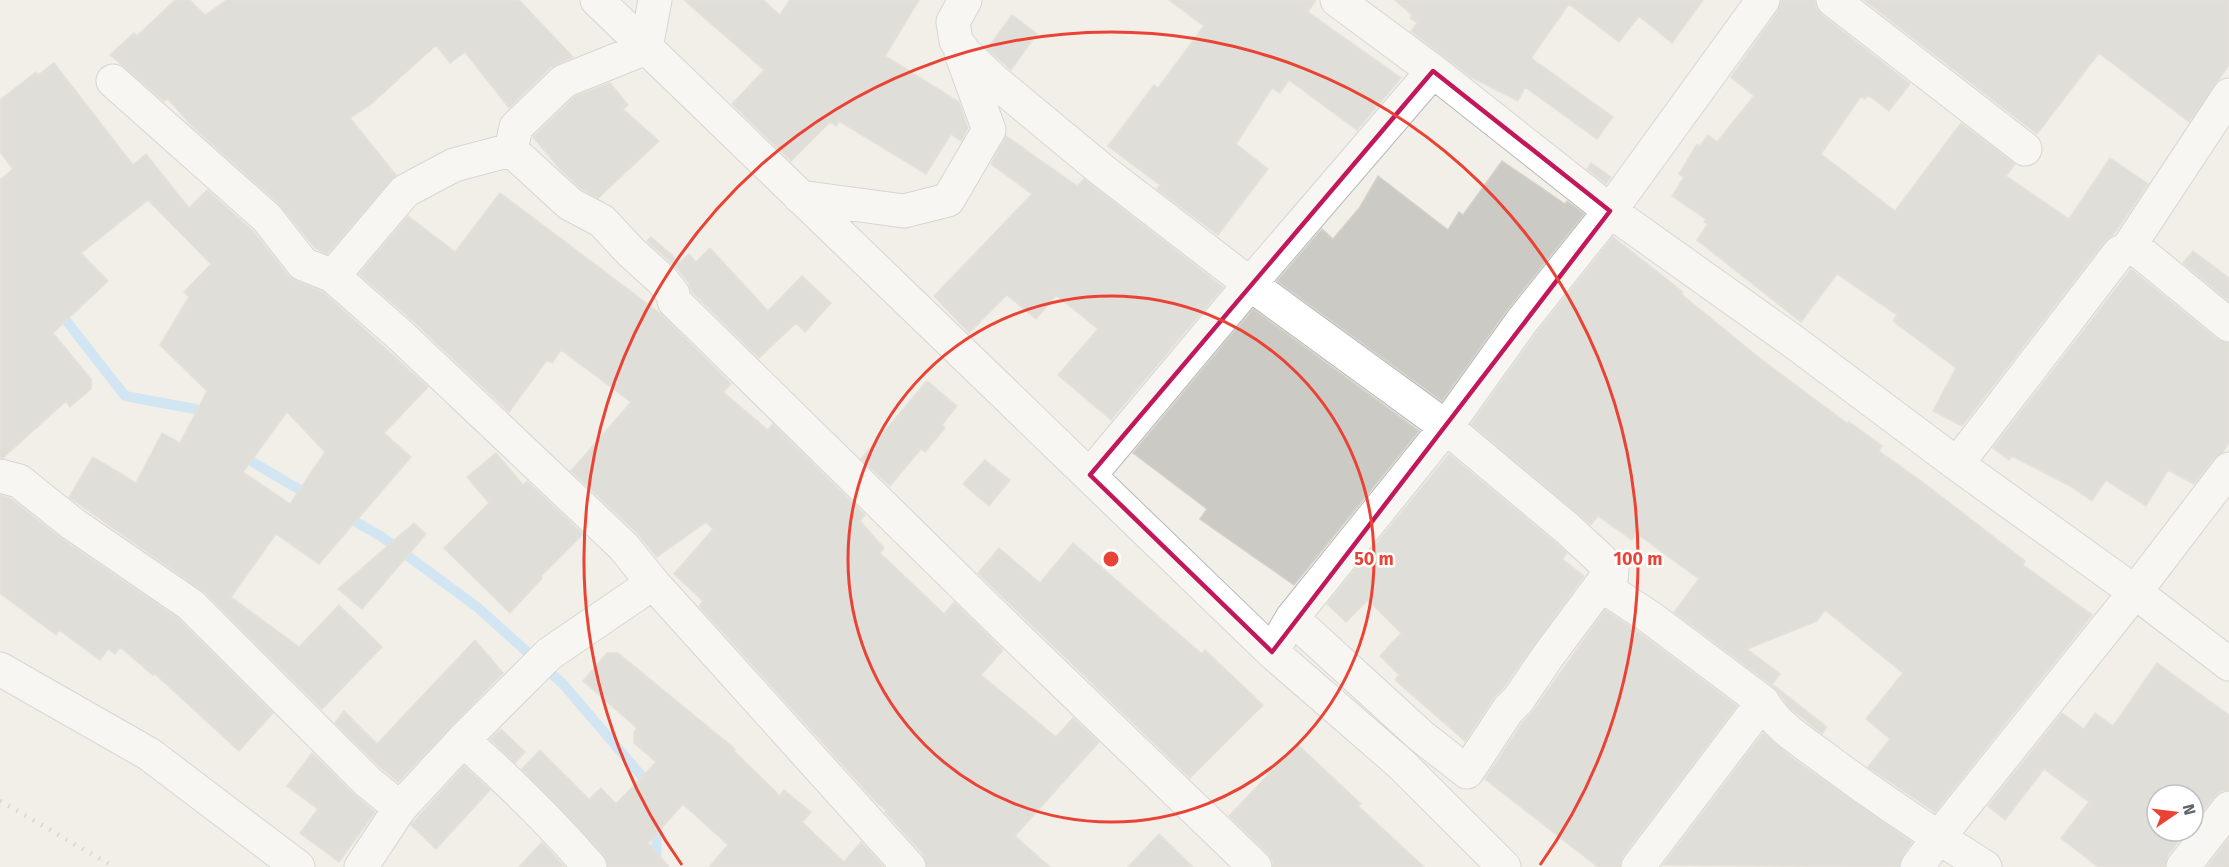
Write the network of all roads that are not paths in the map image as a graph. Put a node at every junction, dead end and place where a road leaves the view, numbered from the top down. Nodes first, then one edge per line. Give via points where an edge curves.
1 (597, 0) edge
2 (655, 0) edge
3 (964, 0) edge
4 (1337, 0) edge
5 (1763, 0) edge
6 (1833, 0) edge
7 (956, 41) junction
8 (646, 48) junction
9 (1432, 71) junction
10 (113, 81) dead end
11 (2229, 94) edge
12 (2025, 149) dead end
13 (511, 150) junction
14 (800, 197) junction
15 (1610, 211) junction
16 (2128, 248) junction
17 (333, 276) junction
18 (1250, 284) junction
19 (2229, 326) edge
20 (1446, 427) junction
21 (1957, 464) junction
22 (2229, 469) edge
23 (1090, 475) junction
24 (0, 476) edge
25 (1612, 570) junction
26 (653, 583) junction
27 (2135, 592) junction
28 (1292, 618) junction
29 (1272, 652) junction
30 (2229, 664) edge
31 (0, 669) edge
32 (1763, 702) junction
33 (463, 740) junction
34 (400, 808) junction
35 (2229, 808) edge
36 (1938, 838) junction
37 (298, 867) edge
38 (362, 867) edge
39 (590, 867) edge
40 (909, 867) edge
41 (1255, 867) edge
42 (1504, 867) edge
43 (1638, 867) edge
44 (1917, 867) edge
45 (1984, 867) edge
46 (2183, 867) edge

1 - 8 street
2 - 8 street
3 - 7 street via 953,22
4 - 9 street
5 - 15 street
6 - 12 street
7 - 14 street via 989,130 948,200 904,211
7 - 18 street via 991,78 1102,170
8 - 13 street via 564,81 516,127
8 - 14 street
9 - 15 street
9 - 18 street
10 - 17 street via 267,218 303,264
11 - 16 street
13 - 17 street via 454,165 405,191
13 - 41 street via 570,204 602,221 662,280 674,301
14 - 23 street
15 - 20 street via 1522,321
15 - 21 street
16 - 19 street via 2145,256
16 - 21 street via 2119,253
17 - 26 street via 623,546
18 - 20 street
18 - 23 street
20 - 25 street
20 - 28 street
21 - 27 street
22 - 27 street
23 - 29 street
24 - 34 street via 19,481 73,524 191,605 368,782
25 - 28 street via 1467,772 1421,736
25 - 32 street via 1610,591
26 - 33 street via 549,654
26 - 40 street
27 - 30 street
27 - 36 street
28 - 29 street
29 - 42 street via 1401,764
31 - 37 street via 148,754
32 - 36 street via 1788,731
32 - 43 street
33 - 34 street
33 - 39 street via 513,784
34 - 38 street
35 - 46 street
36 - 44 street
36 - 45 street

